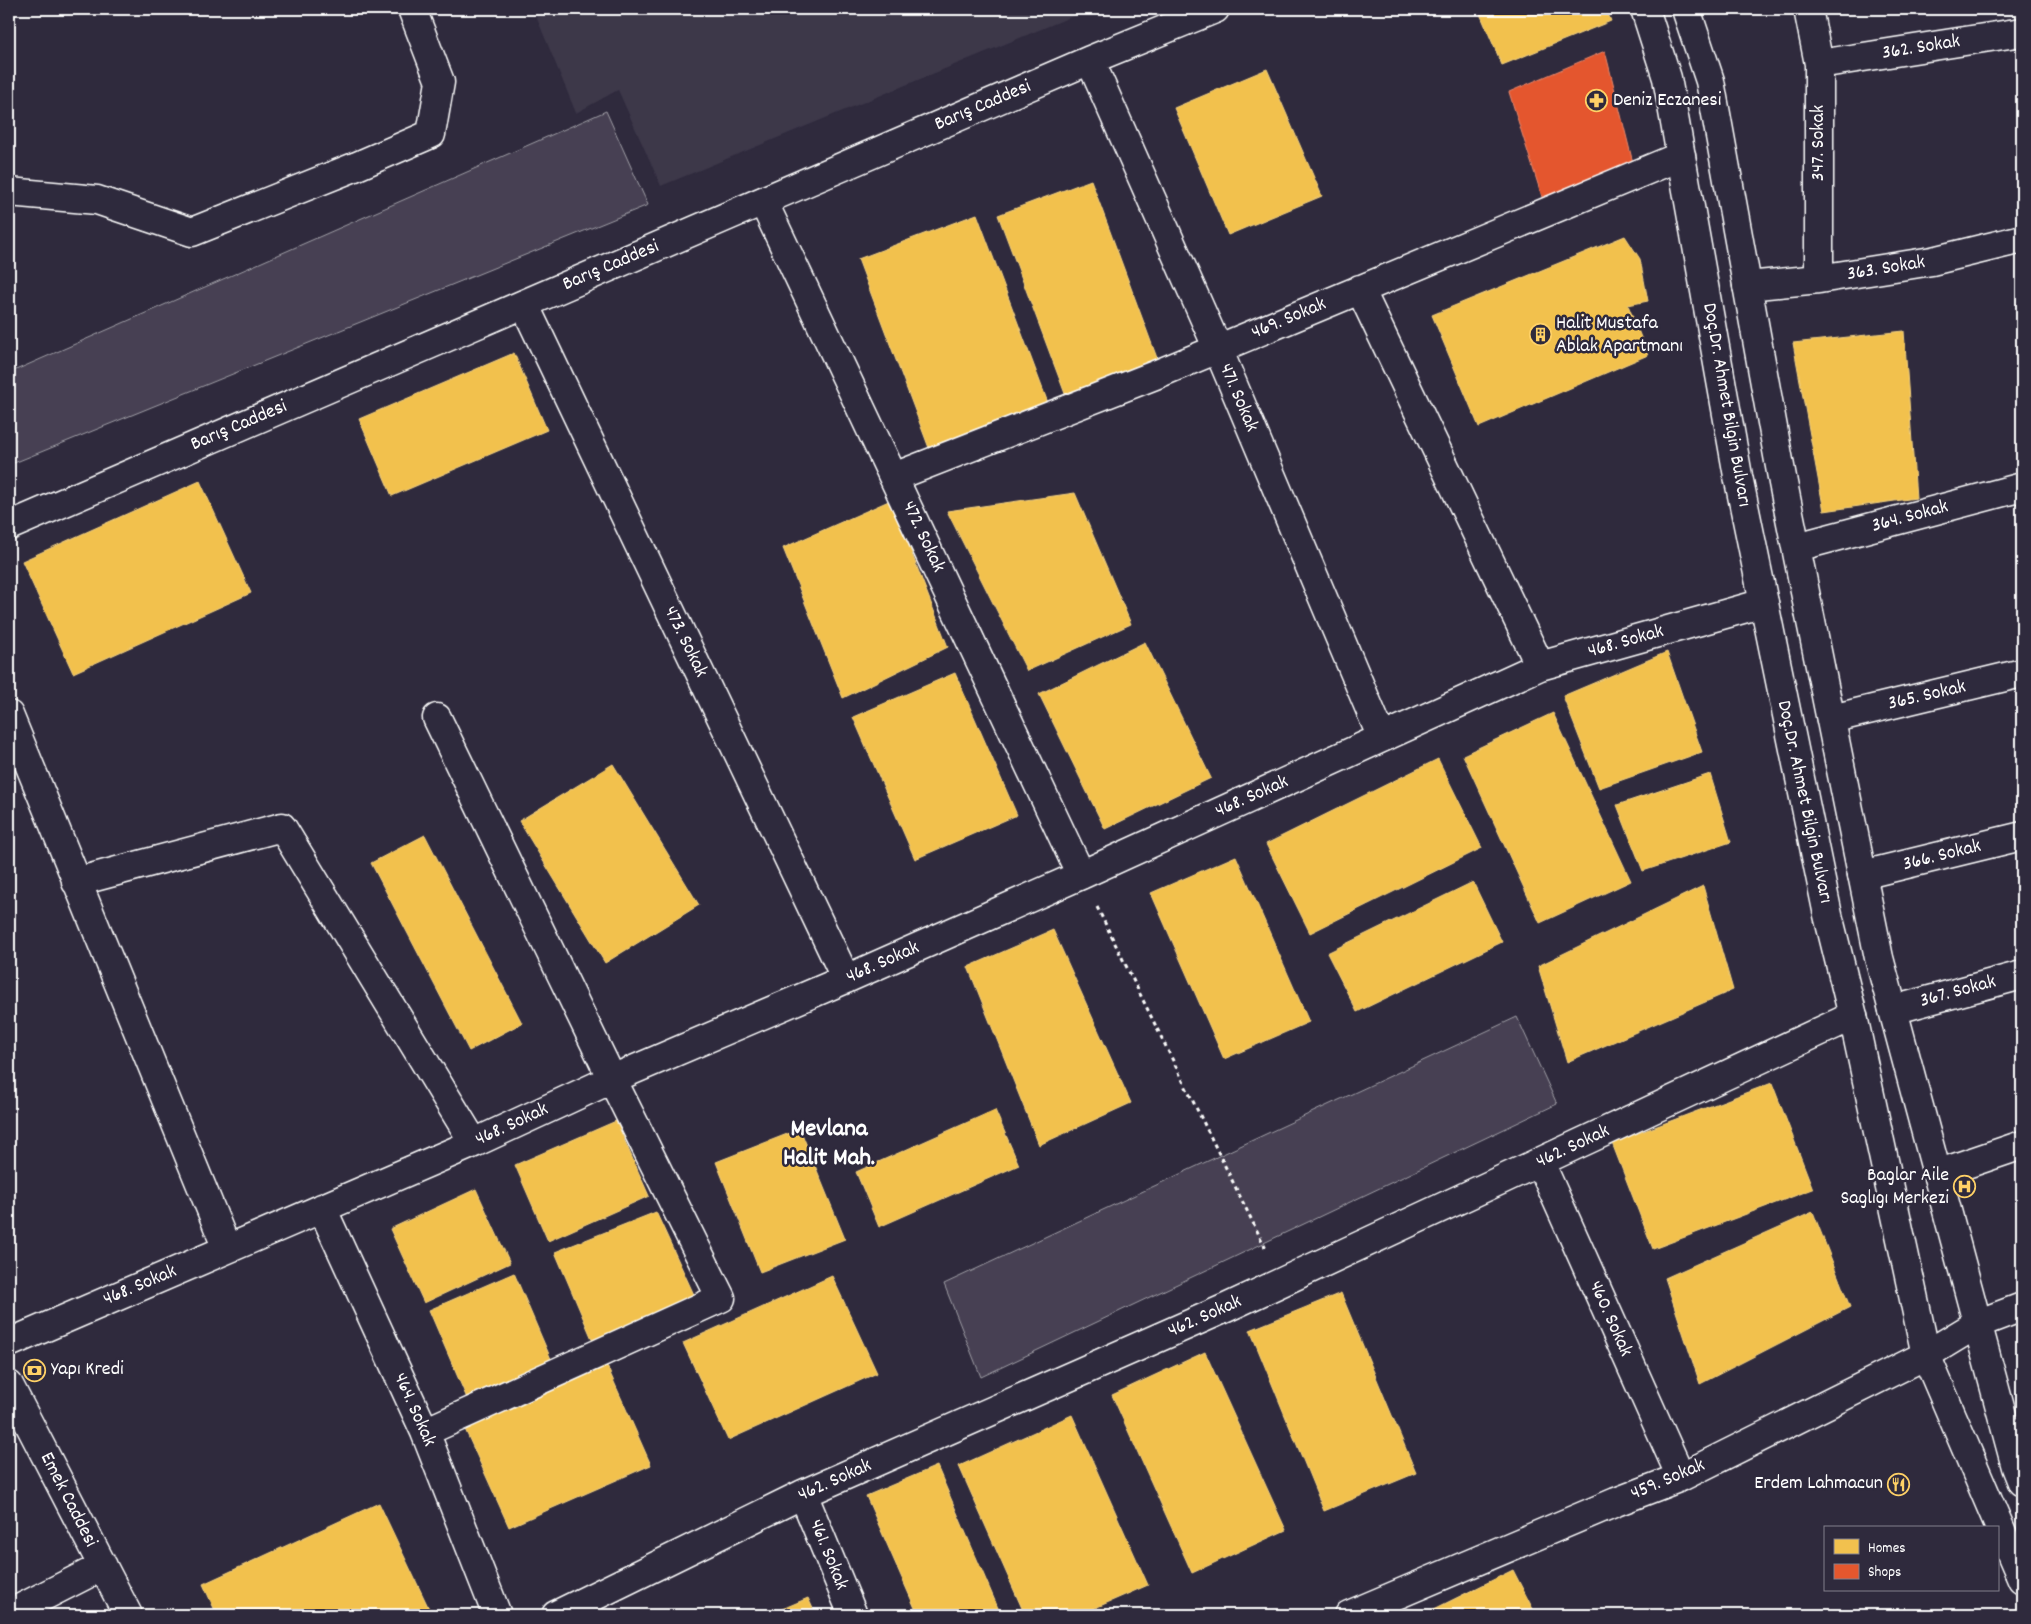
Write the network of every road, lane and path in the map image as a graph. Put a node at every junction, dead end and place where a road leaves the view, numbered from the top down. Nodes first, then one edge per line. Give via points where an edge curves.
1 (412, 9) edge
2 (1215, 9) edge
3 (1645, 9) edge
4 (1686, 9) edge
5 (1808, 9) edge
6 (2022, 32) edge
7 (1090, 60) junction
8 (1819, 64) junction
9 (1681, 156) junction
10 (9, 192) edge
11 (763, 201) junction
12 (2022, 239) edge
13 (1819, 279) junction
14 (1747, 286) junction
15 (1360, 289) junction
16 (524, 304) junction
17 (1218, 349) junction
18 (894, 477) junction
19 (2022, 486) edge
20 (9, 526) edge
21 (1797, 546) junction
22 (1764, 603) junction
23 (1540, 666) junction
24 (2022, 673) edge
25 (9, 714) edge
26 (438, 718) dead end
27 (1831, 719) junction
28 (1382, 738) junction
29 (2022, 836) edge
30 (1081, 875) junction
31 (1862, 875) junction
32 (76, 882) junction
33 (2022, 975) edge
34 (846, 979) junction
35 (1893, 1010) junction
36 (1853, 1016) junction
37 (612, 1079) junction
38 (474, 1143) junction
39 (2022, 1145) edge
40 (1540, 1162) junction
41 (1937, 1174) junction
42 (322, 1208) junction
43 (227, 1249) junction
44 (1282, 1282) junction
45 (2022, 1306) edge
46 (1978, 1324) junction
47 (9, 1343) edge
48 (1926, 1355) junction
49 (9, 1385) edge
50 (425, 1432) junction
51 (1680, 1477) junction
52 (2022, 1482) edge
53 (803, 1494) junction
54 (102, 1566) junction
55 (2022, 1579) edge
56 (9, 1614) edge
57 (128, 1615) edge
58 (497, 1615) edge
59 (556, 1615) edge
60 (853, 1615) edge
61 (1349, 1615) edge

1 - 10 street via 440,82 430,134 192,232 97,200
2 - 7 street, Barış Caddesi
3 - 9 street, Doç.Dr. Ahmet Bilgin Bulvarı via 1667,78
4 - 14 street, Doç.Dr. Ahmet Bilgin Bulvarı via 1710,82
5 - 8 street, 347. Sokak
6 - 8 street, 362. Sokak
7 - 11 street, Barış Caddesi
7 - 17 street, 471. Sokak
8 - 13 street, 347. Sokak
9 - 15 street, 469. Sokak
9 - 22 street, Doç.Dr. Ahmet Bilgin Bulvarı
11 - 16 street, Barış Caddesi
11 - 18 street, 472. Sokak
12 - 13 street, 363. Sokak via 1932,261
13 - 14 street, 363. Sokak
14 - 21 street, Doç.Dr. Ahmet Bilgin Bulvarı
15 - 17 street, 469. Sokak
15 - 23 street
16 - 20 street, Barış Caddesi
16 - 34 street, 473. Sokak
17 - 18 street, 469. Sokak
17 - 28 street, 471. Sokak
18 - 30 street, 472. Sokak
19 - 21 street, 364. Sokak
21 - 27 street, Doç.Dr. Ahmet Bilgin Bulvarı
22 - 23 street, 468. Sokak
22 - 36 street, Doç.Dr. Ahmet Bilgin Bulvarı via 1828,915
23 - 28 street, 468. Sokak
24 - 27 street, 365. Sokak
25 - 32 street
26 - 37 street
27 - 31 street, Doç.Dr. Ahmet Bilgin Bulvarı
28 - 30 street, 468. Sokak
29 - 31 street, 366. Sokak
30 - 34 street, 468. Sokak
30 - 44 path
31 - 35 street, Doç.Dr. Ahmet Bilgin Bulvarı
32 - 38 street via 282,827
32 - 43 street
33 - 35 street, 367. Sokak
34 - 37 street, 468. Sokak
35 - 41 street, Doç.Dr. Ahmet Bilgin Bulvarı
36 - 40 street, 462. Sokak
36 - 48 street, Doç.Dr. Ahmet Bilgin Bulvarı
37 - 38 street, 468. Sokak
37 - 50 street via 721,1298
38 - 42 street, 468. Sokak
39 - 41 street
40 - 44 street, 462. Sokak
40 - 51 street, 460. Sokak
41 - 46 street, Doç.Dr. Ahmet Bilgin Bulvarı
42 - 43 street, 468. Sokak
42 - 50 street, 464. Sokak
43 - 47 street, 468. Sokak
44 - 53 street, 462. Sokak
45 - 46 street, 459. Sokak
46 - 48 street, 459. Sokak
46 - 52 street, Doç.Dr. Ahmet Bilgin Bulvarı
48 - 51 street, 459. Sokak
48 - 55 street, Doç.Dr. Ahmet Bilgin Bulvarı
49 - 54 street, Emek Caddesi
50 - 58 street, 464. Sokak
51 - 61 street, 459. Sokak
53 - 59 street, 462. Sokak
53 - 60 street, 461. Sokak
54 - 56 street
54 - 57 street, Emek Caddesi

